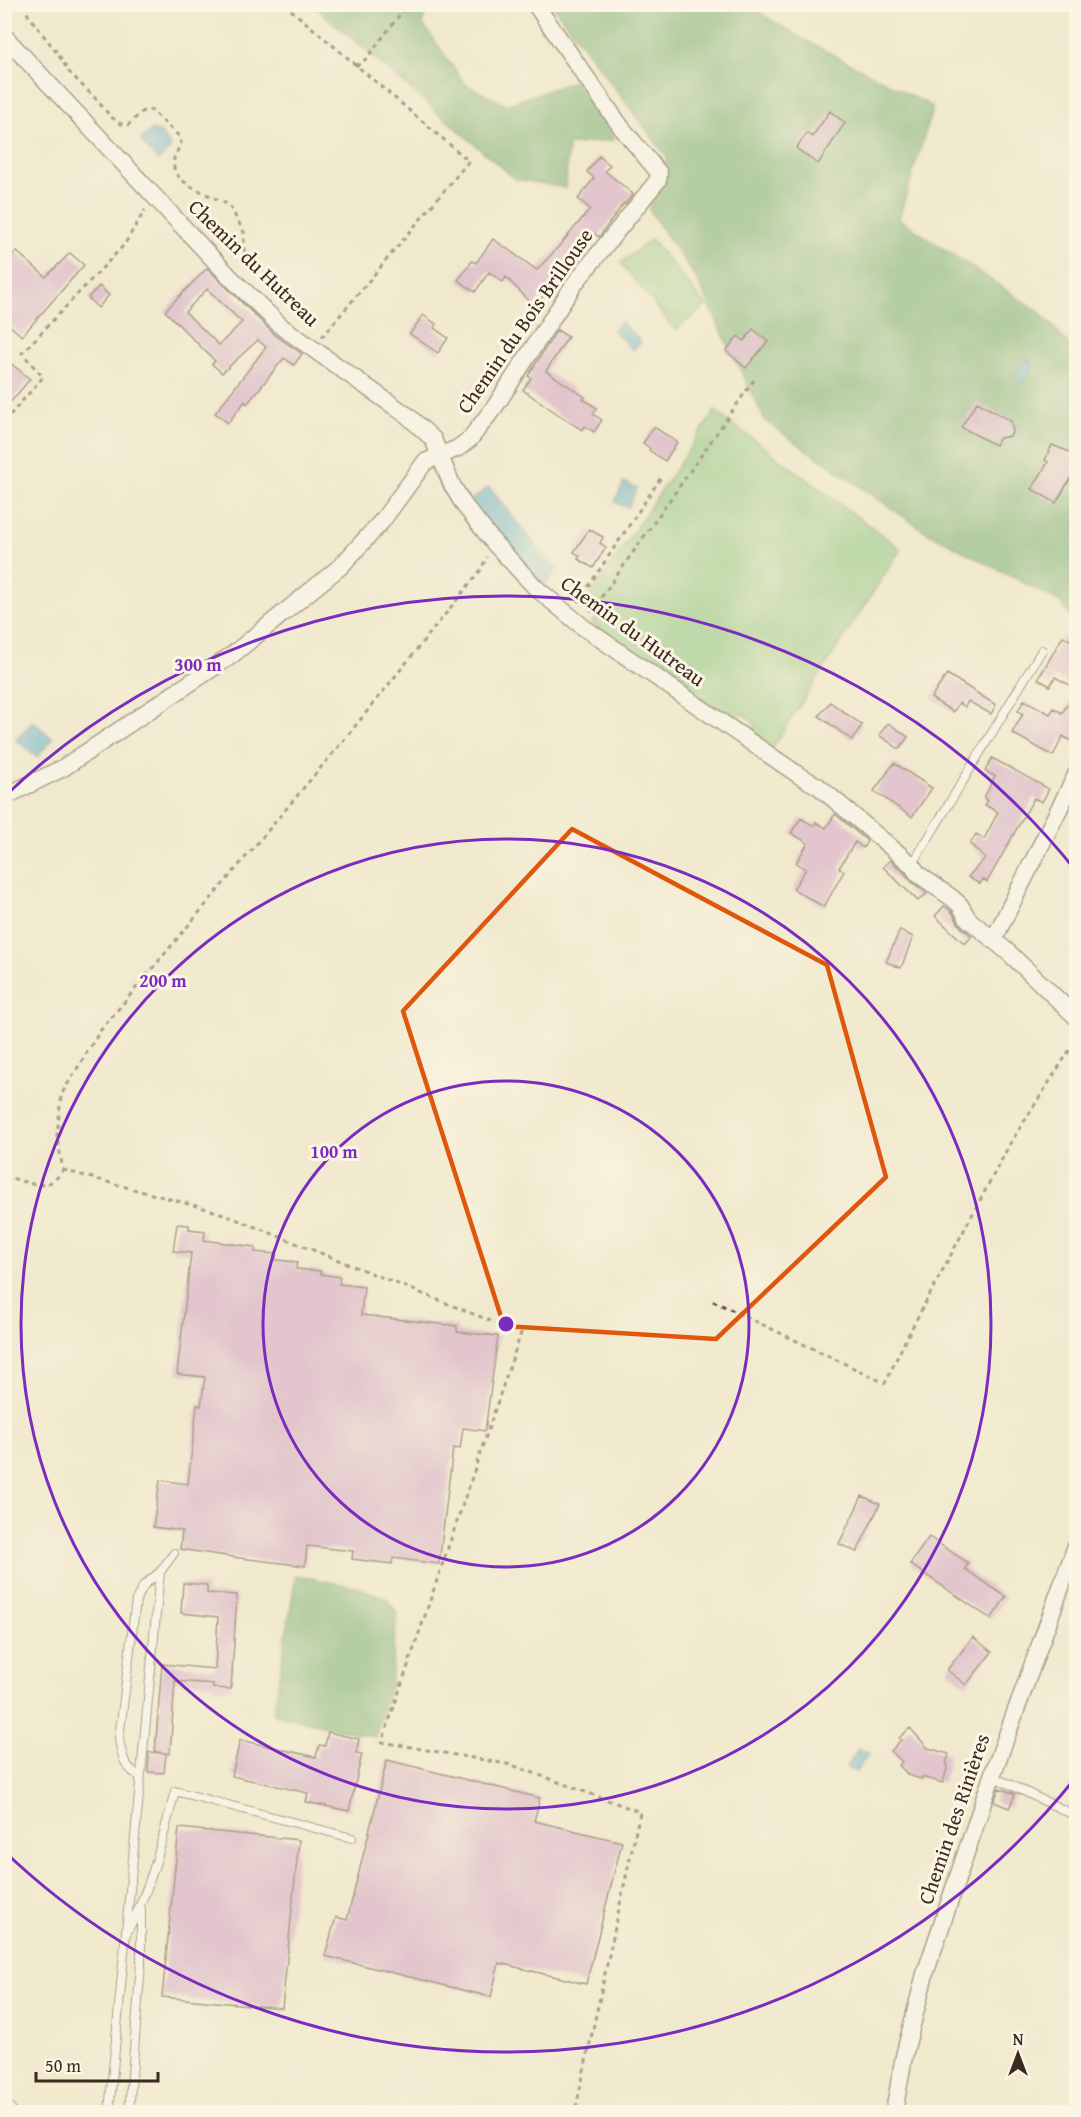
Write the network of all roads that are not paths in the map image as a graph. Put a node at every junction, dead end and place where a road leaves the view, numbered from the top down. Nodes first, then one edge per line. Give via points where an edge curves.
1 (535, 4) edge
2 (4, 36) edge
3 (441, 456) junction
4 (1042, 650) dead end
5 (1077, 775) edge
6 (4, 797) edge
7 (912, 865) junction
8 (992, 938) junction
9 (1077, 1017) edge
10 (1077, 1546) edge
11 (174, 1553) dead end
12 (160, 1572) junction
13 (140, 1776) junction
14 (992, 1776) junction
15 (1077, 1816) edge
16 (352, 1838) dead end
17 (141, 1908) junction
18 (125, 1938) junction
19 (109, 2112) edge
20 (129, 2112) edge
21 (894, 2112) edge

1 - 3 street, Chemin du Bois Brillouse via 621,127 659,173 658,180 575,283 483,422 465,444
2 - 3 street, Chemin du Hutreau via 229,276 282,327 420,425
3 - 6 street, Chemin du Bois Brillouse via 425,462 382,522 341,566 232,655 63,768
3 - 7 street, Chemin du Hutreau via 457,495 536,588 575,621 818,786
4 - 7 lane
5 - 8 street
7 - 8 street, Chemin du Hutreau
8 - 9 street, Chemin du Hutreau
10 - 14 street, Chemin des Rinières
11 - 12 lane
12 - 13 lane
12 - 13 lane via 144,1585 136,1600 119,1739 122,1758 129,1770
13 - 18 lane
14 - 15 lane
14 - 21 street, Chemin des Rinières via 924,1974
16 - 17 lane via 175,1791
17 - 18 lane
17 - 20 lane via 141,1964
18 - 19 lane

